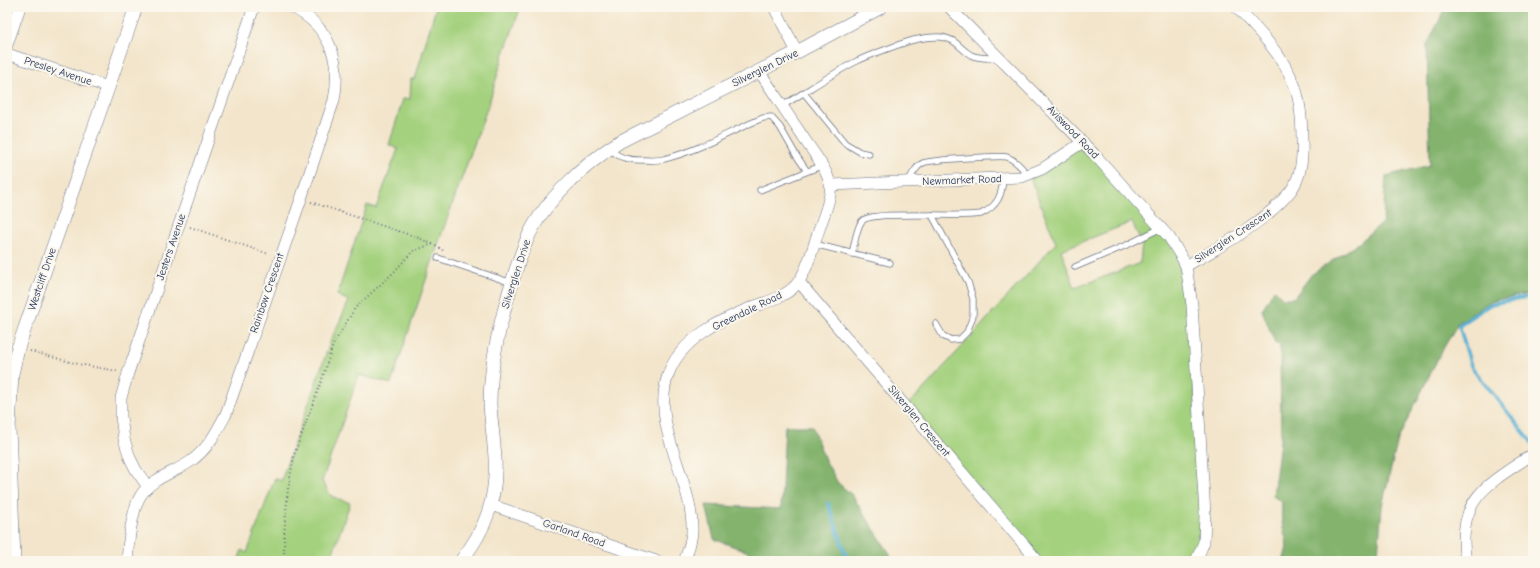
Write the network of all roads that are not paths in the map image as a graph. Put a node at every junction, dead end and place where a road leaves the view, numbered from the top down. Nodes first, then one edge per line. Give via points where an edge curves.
1 (20, 7) edge
2 (136, 7) edge
3 (254, 7) edge
4 (292, 7) edge
5 (774, 7) edge
6 (881, 7) edge
7 (949, 7) edge
8 (1236, 7) edge
9 (7, 45) edge
10 (797, 52) junction
11 (7, 54) edge
12 (1000, 58) junction
13 (760, 71) junction
14 (108, 87) junction
15 (804, 93) junction
16 (782, 106) junction
17 (1083, 142) junction
18 (610, 148) junction
19 (869, 154) dead end
20 (821, 166) junction
21 (807, 171) junction
22 (1028, 175) junction
23 (1003, 178) junction
24 (908, 182) junction
25 (831, 186) junction
26 (760, 190) dead end
27 (932, 215) junction
28 (1161, 228) junction
29 (814, 244) junction
30 (852, 254) junction
31 (438, 258) dead end
32 (890, 263) dead end
33 (1186, 266) junction
34 (1075, 267) dead end
35 (799, 282) junction
36 (512, 283) junction
37 (936, 324) dead end
38 (1532, 455) edge
39 (148, 487) junction
40 (491, 505) junction
41 (14, 561) edge
42 (127, 561) edge
43 (461, 561) edge
44 (656, 561) edge
45 (684, 561) edge
46 (1038, 561) edge
47 (1196, 561) edge
48 (1466, 561) edge

1 - 9 street
2 - 14 street, Westcliff Drive
3 - 39 street, Jesters Avenue via 121,398 124,439 130,458
4 - 39 street, Rainbow Crescent via 304,13 322,30 331,45 336,69 334,100 226,414 206,447 192,460
5 - 10 street
6 - 10 street, Silverglen Drive
7 - 12 street, Aviswood Road
8 - 33 street, Silverglen Crescent via 1262,34 1294,84 1301,122 1302,161 1298,178 1290,192 1273,210
10 - 13 street, Silverglen Drive
11 - 14 street, Presley Avenue
12 - 15 lane via 974,56 960,44 946,38 921,38 857,61
12 - 17 street, Aviswood Road
13 - 16 street
13 - 18 street, Silverglen Drive
14 - 41 street, Westcliff Drive via 18,348 12,374 9,422
15 - 16 lane
15 - 19 lane via 845,143
16 - 20 street
17 - 22 street, Newmarket Road via 1042,169
17 - 28 street, Aviswood Road
18 - 21 lane via 614,154 623,158 663,160 763,118 771,117
18 - 36 street, Silverglen Drive via 583,169 552,201 526,241
20 - 21 lane
20 - 25 street
21 - 26 lane
22 - 23 street, Newmarket Road
22 - 24 lane via 1017,162 1007,157 980,158 926,162 917,168
23 - 24 street, Newmarket Road
23 - 27 lane via 998,201 984,213
24 - 25 street, Newmarket Road
25 - 29 street
27 - 30 lane via 866,218 860,223
27 - 37 lane via 968,282 973,299 973,316 967,332 960,339 951,340 943,336
28 - 33 street, Aviswood Road via 1170,237
28 - 34 lane
29 - 30 lane
29 - 35 street
30 - 32 lane
31 - 36 lane
33 - 47 street, Silverglen Crescent via 1192,305 1205,514 1204,542
35 - 45 street, Greendale Road via 774,299 705,332 685,348 673,362 668,377 664,412 692,522 690,546
35 - 46 street, Silverglen Crescent
36 - 40 street, Silverglen Drive via 492,373 490,404 495,476
38 - 48 street via 1486,487 1474,501 1467,514 1464,528
39 - 42 street, Rainbow Crescent via 138,500
40 - 43 street, Silverglen Drive via 481,533
40 - 44 street, Garland Road

